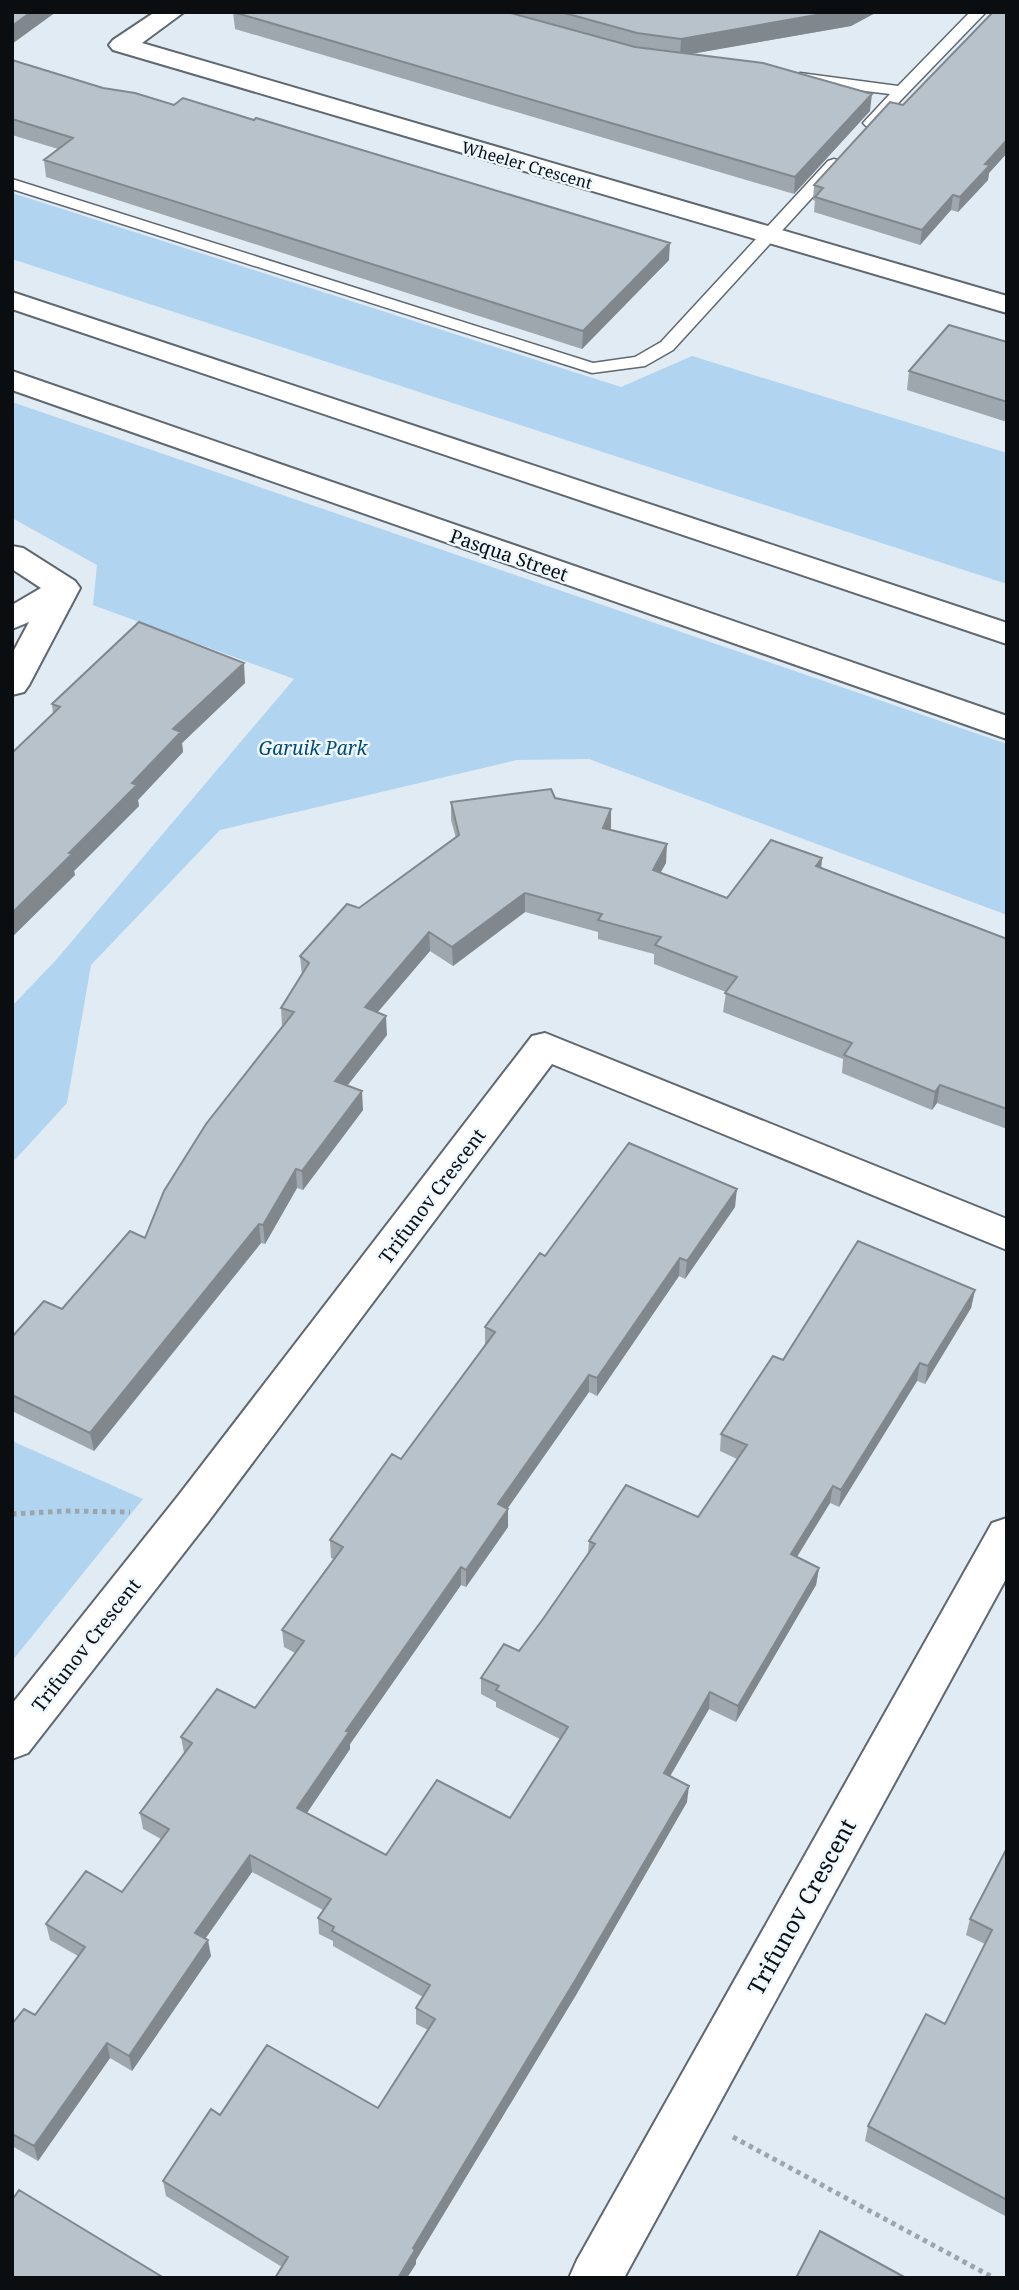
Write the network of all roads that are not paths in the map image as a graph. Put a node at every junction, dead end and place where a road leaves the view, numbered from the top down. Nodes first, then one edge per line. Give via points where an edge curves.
1 (172, 12) edge
2 (979, 12) edge
3 (781, 76) edge
4 (901, 91) junction
5 (864, 131) edge
6 (846, 152) edge
7 (12, 184) edge
8 (769, 236) junction
9 (1001, 295) edge
10 (12, 300) edge
11 (12, 380) edge
12 (12, 555) edge
13 (64, 588) junction
14 (12, 619) edge
15 (1007, 634) edge
16 (12, 685) edge
17 (1007, 728) edge
18 (1007, 1235) edge
19 (1007, 1536) edge
20 (12, 1739) edge
21 (596, 2278) edge

1 - 8 street, Wheeler Crescent via 122,45
2 - 4 lane
3 - 4 lane
4 - 5 lane
6 - 8 lane
7 - 8 lane via 592,368 639,362 667,346
8 - 9 street, Wheeler Crescent
10 - 15 street
11 - 17 street, Pasqua Street
12 - 13 street
13 - 14 street
13 - 16 street
18 - 20 street, Trifunov Crescent via 545,1046
19 - 21 street, Trifunov Crescent

